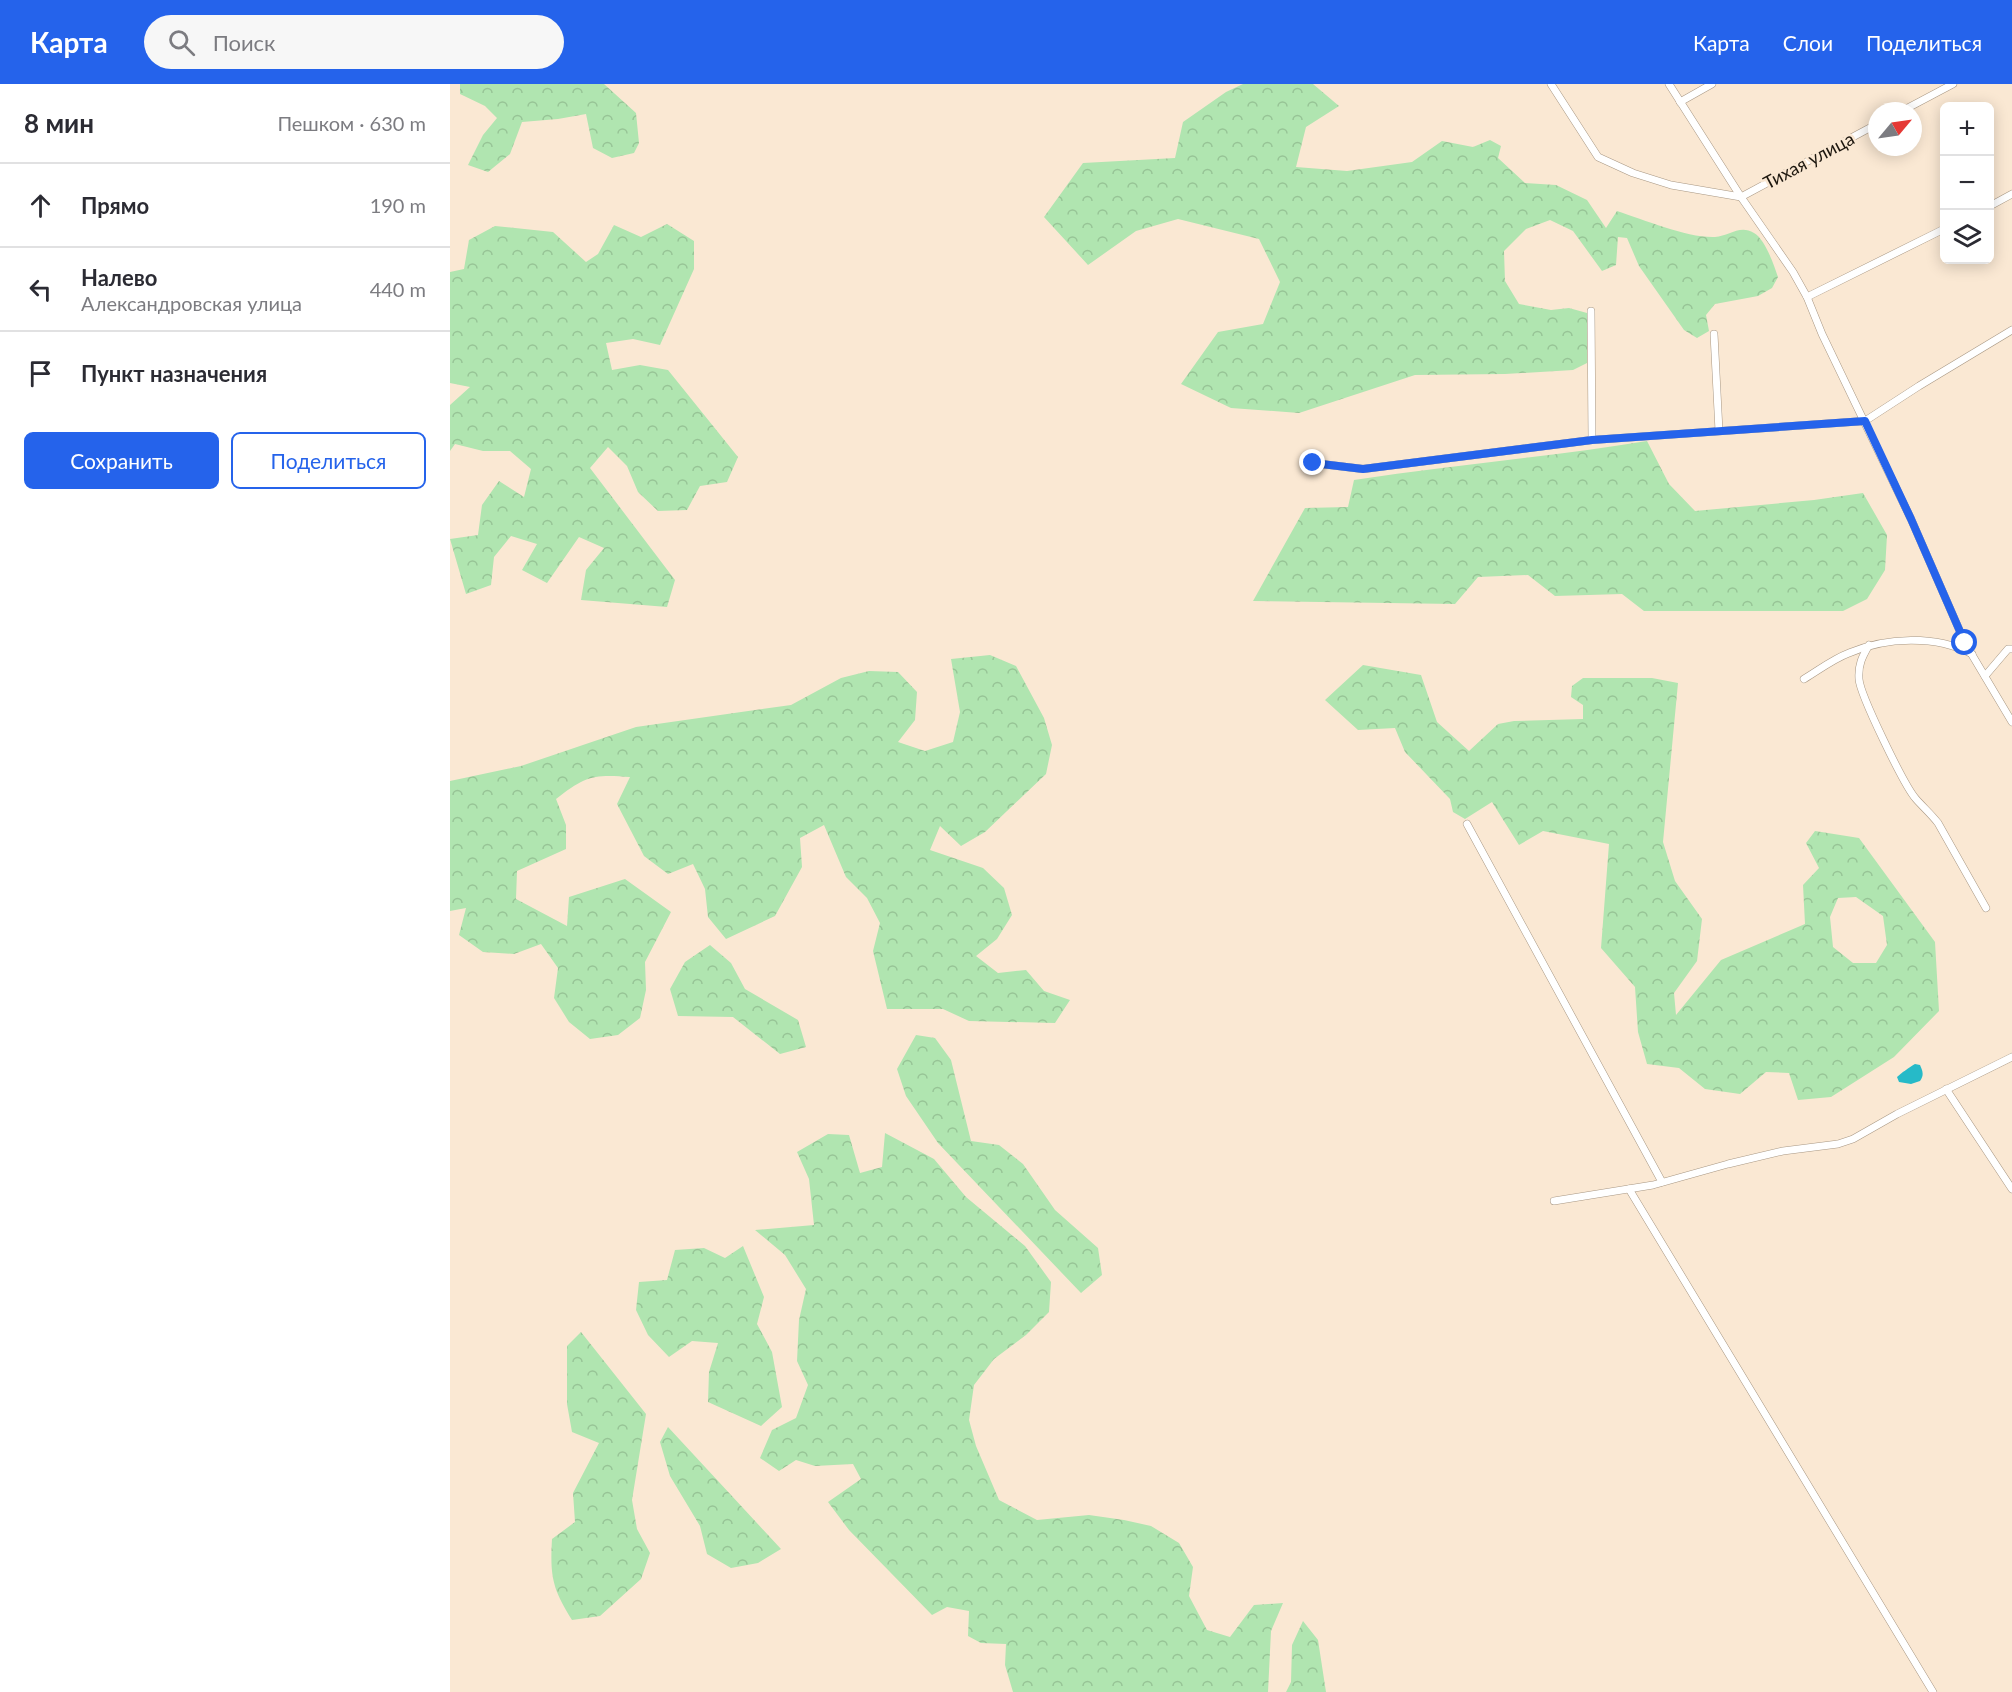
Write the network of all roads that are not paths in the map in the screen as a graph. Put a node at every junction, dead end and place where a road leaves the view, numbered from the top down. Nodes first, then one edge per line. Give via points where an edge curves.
1 (1551, 84) edge
2 (1669, 84) edge
3 (1712, 84) edge
4 (1953, 84) edge
5 (1680, 102) junction
6 (1919, 102) edge
7 (1868, 129) edge
8 (2012, 194) edge
9 (1741, 197) junction
10 (1994, 203) edge
11 (1940, 231) edge
12 (1808, 297) junction
13 (1591, 311) dead end
14 (2012, 330) edge
15 (1714, 334) dead end
16 (1865, 421) junction
17 (1719, 431) junction
18 (1592, 440) junction
19 (1313, 463) dead end
20 (1869, 645) junction
21 (2012, 649) edge
22 (1972, 654) junction
23 (1985, 676) junction
24 (1804, 680) dead end
25 (2012, 722) edge
26 (1467, 824) dead end
27 (1986, 908) dead end
28 (2012, 1057) edge
29 (1946, 1089) junction
30 (1662, 1182) junction
31 (2012, 1188) edge
32 (1629, 1189) junction
33 (1554, 1201) dead end
34 (1933, 1692) edge

1 - 9 street via 1598,157 1671,185
2 - 5 street
3 - 5 street
4 - 6 street
5 - 9 street
7 - 9 street, Тихая улица
8 - 10 street
9 - 12 street
11 - 12 street
12 - 16 street
13 - 18 street
14 - 16 street
15 - 17 street
16 - 17 street
16 - 22 street
17 - 18 street
18 - 19 street via 1363,469
20 - 22 street via 1940,643
20 - 24 street via 1847,653
20 - 27 street via 1859,661 1859,682 1882,736 1916,799 1938,823
21 - 23 street
22 - 23 street
23 - 25 street
26 - 30 street
28 - 29 street
29 - 30 street via 1839,1144 1783,1151
29 - 31 street
30 - 32 street
32 - 33 street
32 - 34 street

